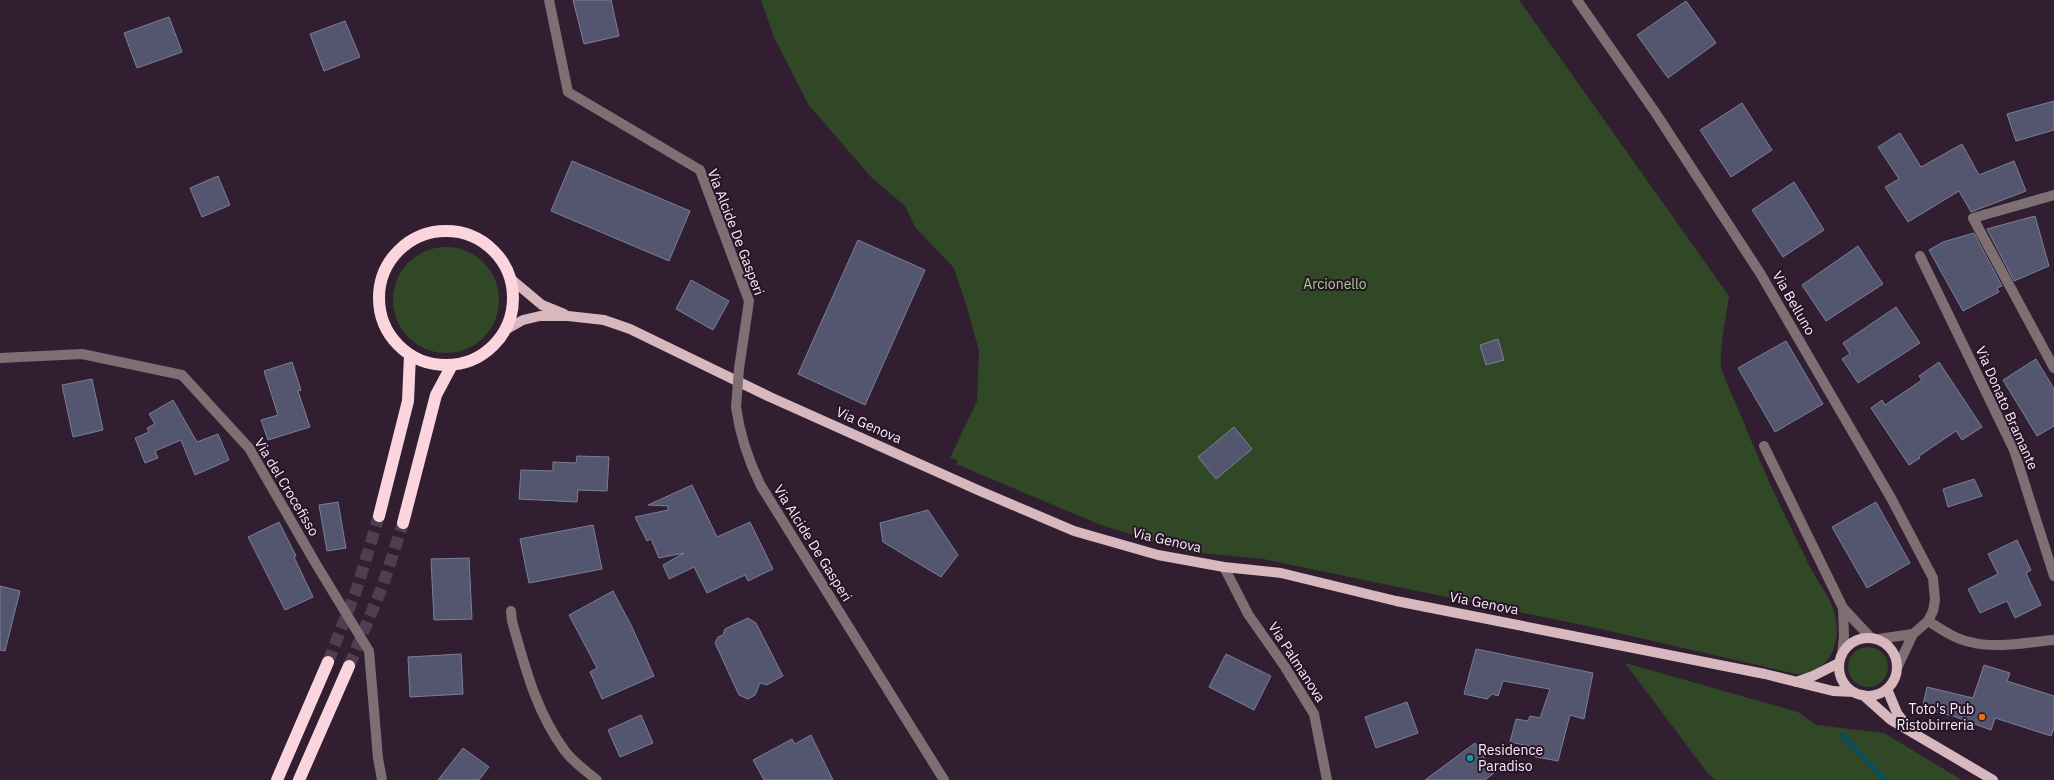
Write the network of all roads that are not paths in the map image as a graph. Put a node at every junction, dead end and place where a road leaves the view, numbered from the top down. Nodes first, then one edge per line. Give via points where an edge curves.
1 (549, 0) edge
2 (1577, 0) edge
3 (2054, 195) edge
4 (1920, 256) dead end
5 (511, 279) junction
6 (568, 316) junction
7 (507, 329) junction
8 (410, 355) junction
9 (0, 358) edge
10 (452, 365) junction
11 (2054, 368) edge
12 (1764, 446) dead end
13 (379, 516) tunnel mouth
14 (403, 523) tunnel mouth
15 (1224, 567) junction
16 (2054, 576) edge
17 (1843, 608) junction
18 (511, 611) dead end
19 (1928, 621) junction
20 (1913, 634) junction
21 (1875, 638) junction
22 (2054, 640) edge
23 (1840, 659) junction
24 (328, 662) tunnel mouth
25 (349, 666) tunnel mouth
26 (1898, 666) junction
27 (1796, 682) junction
28 (1887, 689) junction
29 (1858, 694) junction
30 (1920, 738) junction
31 (277, 780) edge
32 (299, 780) edge
33 (382, 780) edge
34 (596, 780) edge
35 (944, 780) edge
36 (1327, 780) edge
37 (1993, 780) edge

1 - 35 street, Via Alcide De Gasperi, bridge via 568,92 700,170 749,301 736,407 739,430 748,460
2 - 19 street, Via Belluno via 1655,112 1760,273 1890,498 1933,578 1935,600
3 - 11 street via 1973,218
4 - 16 street, Via Donato Bramante via 2014,450
5 - 6 main road, Via Genova via 542,305
5 - 7 highway, Via Genova via 514,304
5 - 8 highway, Via Genova via 503,260 489,246 472,236 453,231 433,232 414,238 398,250 386,266 379,299 384,325 395,342
6 - 7 main road, Via Genova via 540,316 523,320
6 - 15 main road, Via Genova via 604,320 630,329 770,398 1074,531 1158,555
7 - 10 highway, Via Genova via 497,343 484,354 469,362
8 - 10 highway, Via Genova via 430,364
8 - 13 highway via 408,401
9 - 33 street, Via del Crocefisso via 82,354 182,375 249,448 369,650
10 - 14 highway via 436,395
12 - 17 street
15 - 27 main road, Via Genova via 1282,573 1396,601
15 - 36 street, Via Palmanova via 1248,614 1314,714
17 - 21 street
17 - 23 street via 1844,636
18 - 34 street via 533,694 549,726 566,752
19 - 20 street
19 - 22 street via 1970,642 2001,644
20 - 21 street
20 - 26 street
21 - 23 main road via 1857,640
21 - 26 main road via 1892,650
23 - 27 main road via 1813,676
23 - 29 main road via 1842,680
24 - 31 highway
25 - 32 highway
26 - 28 main road via 1897,675
27 - 29 main road, Via Genova
28 - 29 main road via 1871,696
28 - 30 main road via 1903,723
29 - 30 main road via 1891,720
30 - 37 main road

